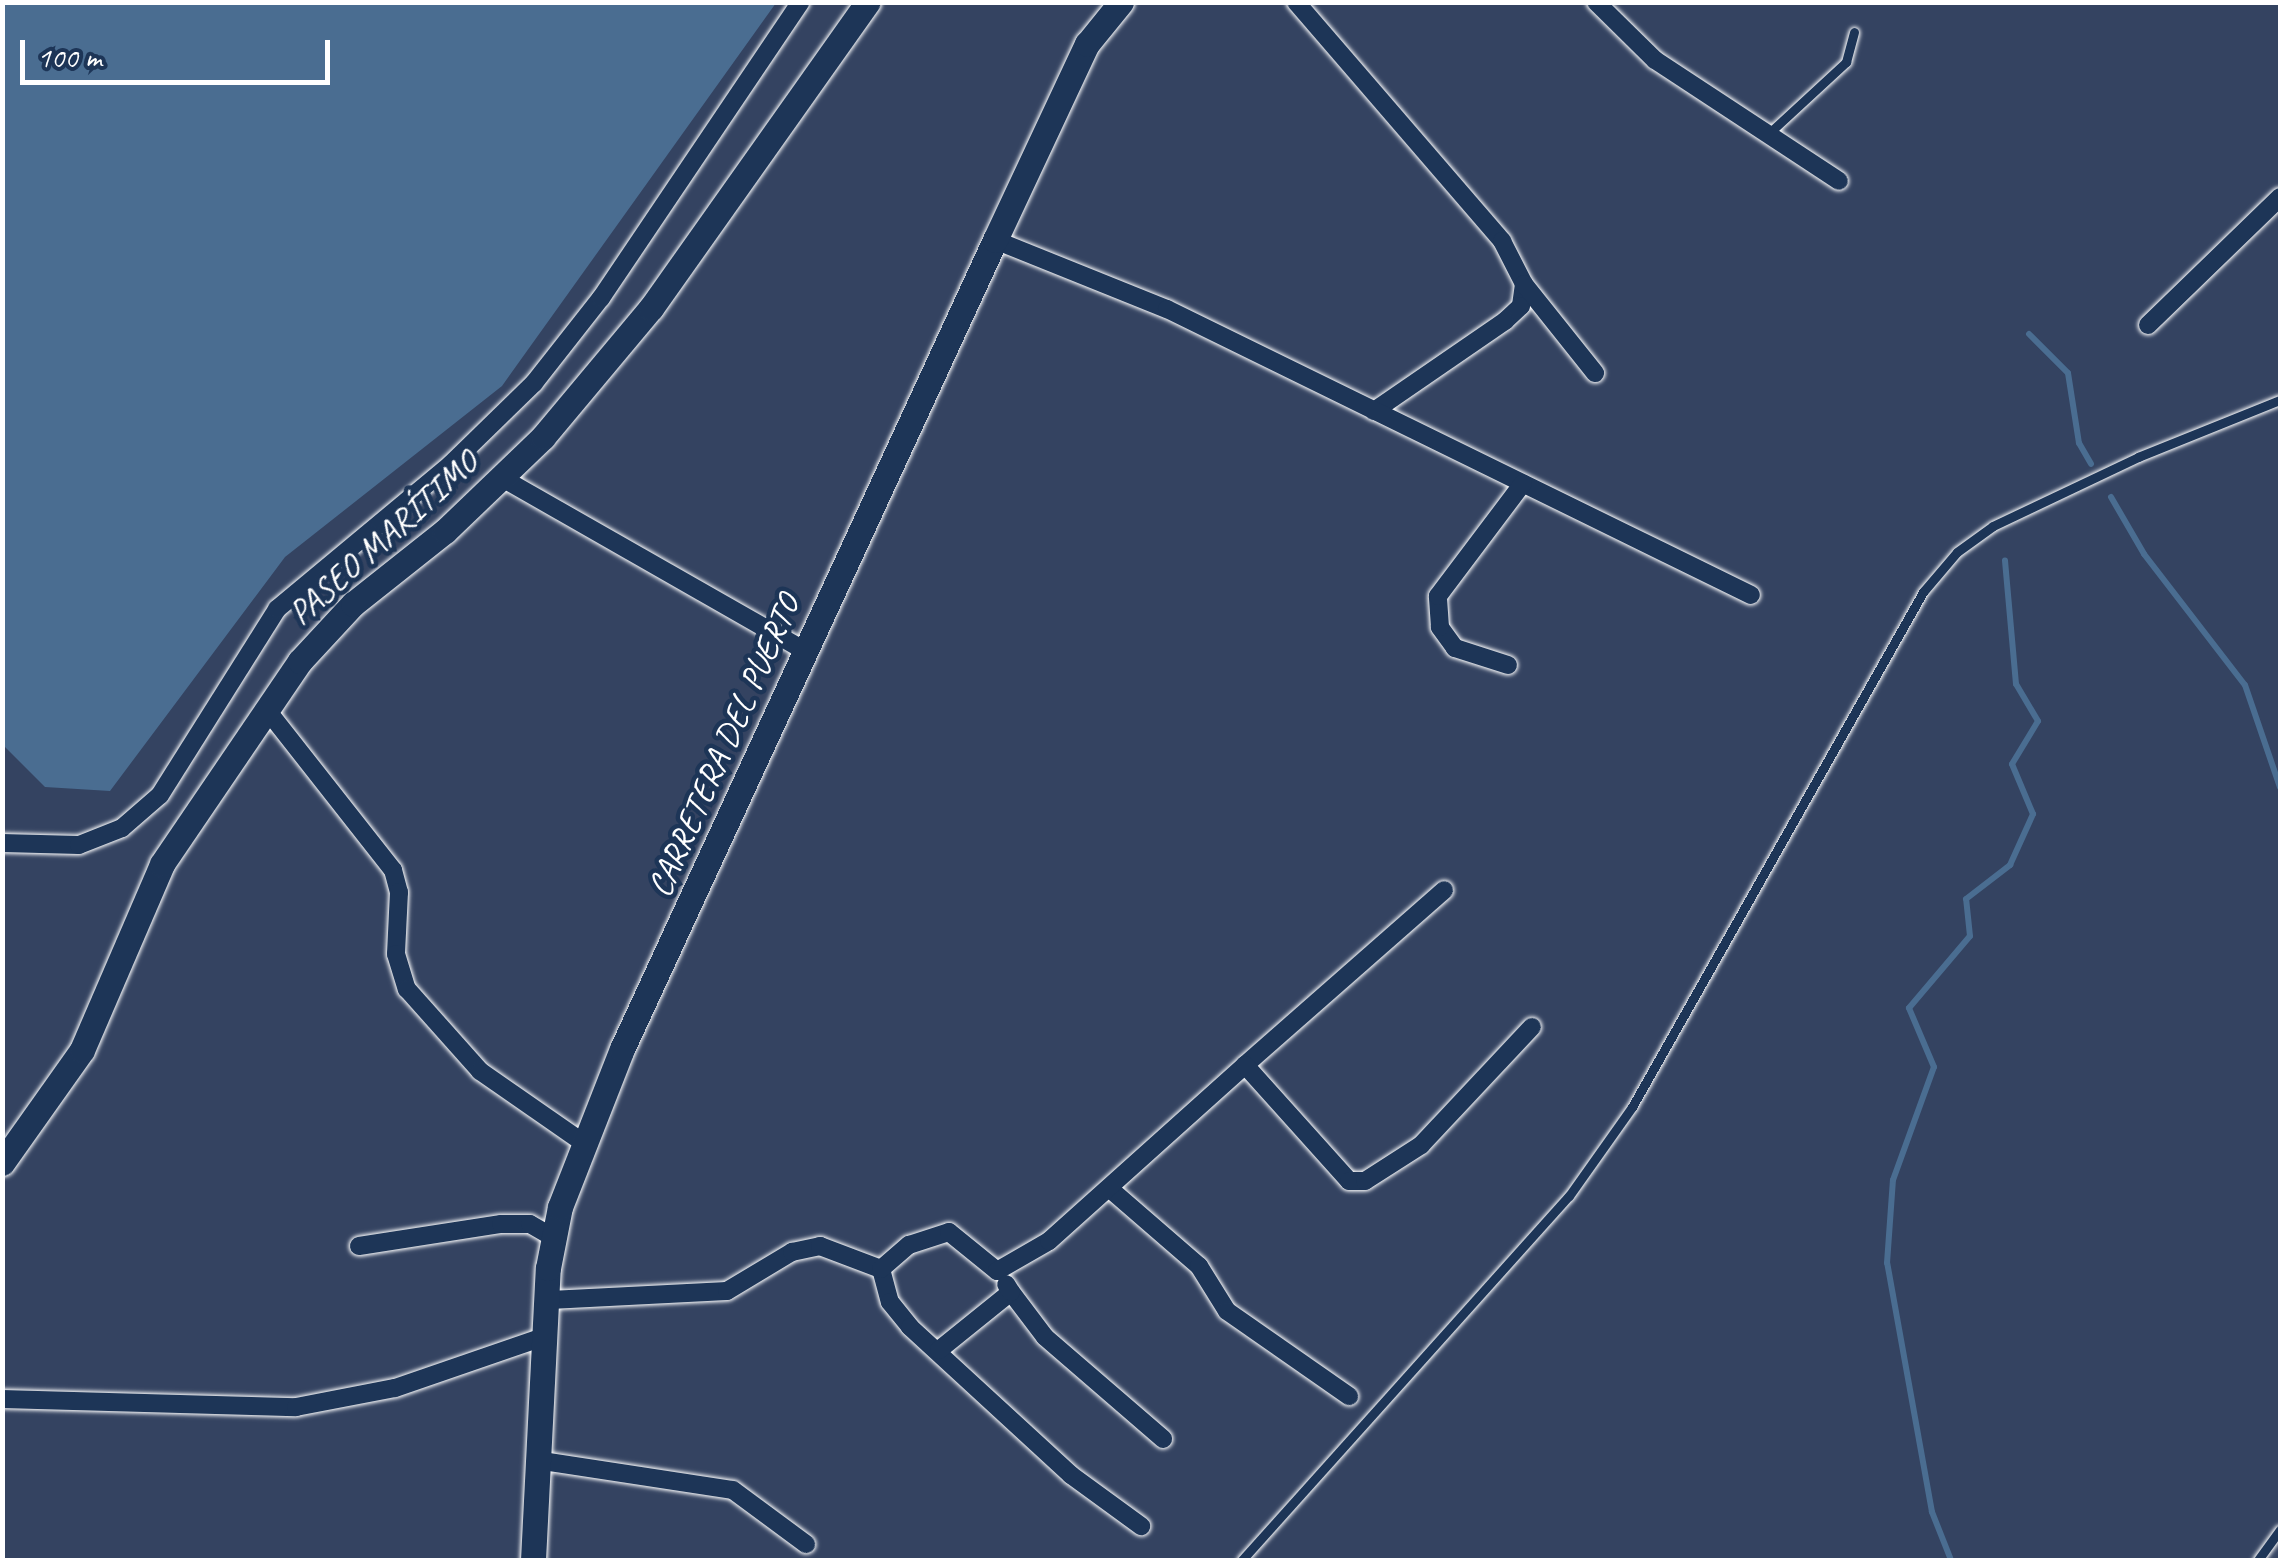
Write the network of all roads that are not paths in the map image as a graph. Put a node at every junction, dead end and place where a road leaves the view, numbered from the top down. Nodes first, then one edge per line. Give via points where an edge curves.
1 (801, 2) edge
2 (868, 2) edge
3 (1122, 2) edge
4 (1296, 2) edge
5 (1596, 2) edge
6 (1854, 32) dead end
7 (1768, 135) junction
8 (1838, 182) dead end
9 (2280, 198) edge
10 (995, 240) junction
11 (1524, 284) junction
12 (2148, 324) dead end
13 (1594, 373) dead end
14 (2280, 400) edge
15 (1374, 410) junction
16 (502, 478) junction
17 (1524, 483) junction
18 (1751, 594) dead end
19 (805, 651) junction
20 (1508, 665) dead end
21 (267, 710) junction
22 (2, 843) edge
23 (1444, 890) dead end
24 (1532, 1028) dead end
25 (1245, 1065) junction
26 (585, 1144) junction
27 (2, 1163) edge
28 (1110, 1189) junction
29 (551, 1236) junction
30 (359, 1246) dead end
31 (881, 1269) junction
32 (997, 1271) junction
33 (1011, 1292) junction
34 (550, 1300) junction
35 (546, 1336) junction
36 (939, 1350) junction
37 (1350, 1396) dead end
38 (2, 1399) edge
39 (1163, 1439) dead end
40 (536, 1460) junction
41 (1141, 1526) dead end
42 (2280, 1530) edge
43 (806, 1544) dead end
44 (532, 1560) edge
45 (1242, 1560) edge
46 (2258, 1560) edge

1 - 22 street via 601,298 534,383 450,464 276,609 160,795 122,828 79,844
2 - 16 main road, PASEO MARÍTIMO via 651,308
3 - 10 main road, CARRETERA DEL PUERTO via 1088,44
4 - 11 street via 1502,241
5 - 7 street via 1654,60
6 - 7 lane via 1846,62
7 - 8 street
9 - 12 street
10 - 15 street via 1167,310
10 - 19 main road, CARRETERA DEL PUERTO
11 - 13 street
11 - 15 street via 1521,306 1505,322
14 - 45 lane via 2138,456 1992,526 1957,552 1923,592 1752,902 1600,1151 1449,1333
15 - 17 street
16 - 19 street
16 - 21 main road, PASEO MARÍTIMO via 353,604 300,661
17 - 18 street
17 - 20 street via 1438,596 1440,627 1456,648
19 - 26 main road, CARRETERA DEL PUERTO
21 - 26 street via 392,870 399,892 396,954 407,989 480,1071
21 - 27 main road, PASEO MARÍTIMO via 162,864 82,1050
23 - 25 street
24 - 25 street via 1420,1145 1365,1181 1349,1181
25 - 28 street
26 - 29 main road, CARRETERA DEL PUERTO
28 - 32 street via 1049,1240
28 - 37 street via 1198,1266 1226,1311
29 - 30 street via 530,1224 501,1224
29 - 34 main road, CARRETERA DEL PUERTO
31 - 32 street via 909,1245 949,1232
31 - 34 street via 820,1246 792,1252 727,1290
31 - 36 street via 890,1302
32 - 33 street
33 - 36 street
33 - 39 street via 1045,1337
34 - 35 main road, CARRETERA DEL PUERTO
35 - 38 street via 394,1388 296,1407
35 - 40 main road, CARRETERA DEL PUERTO
36 - 41 street via 1070,1475
40 - 43 street via 733,1490
40 - 44 main road, CARRETERA DEL PUERTO
42 - 46 lane

